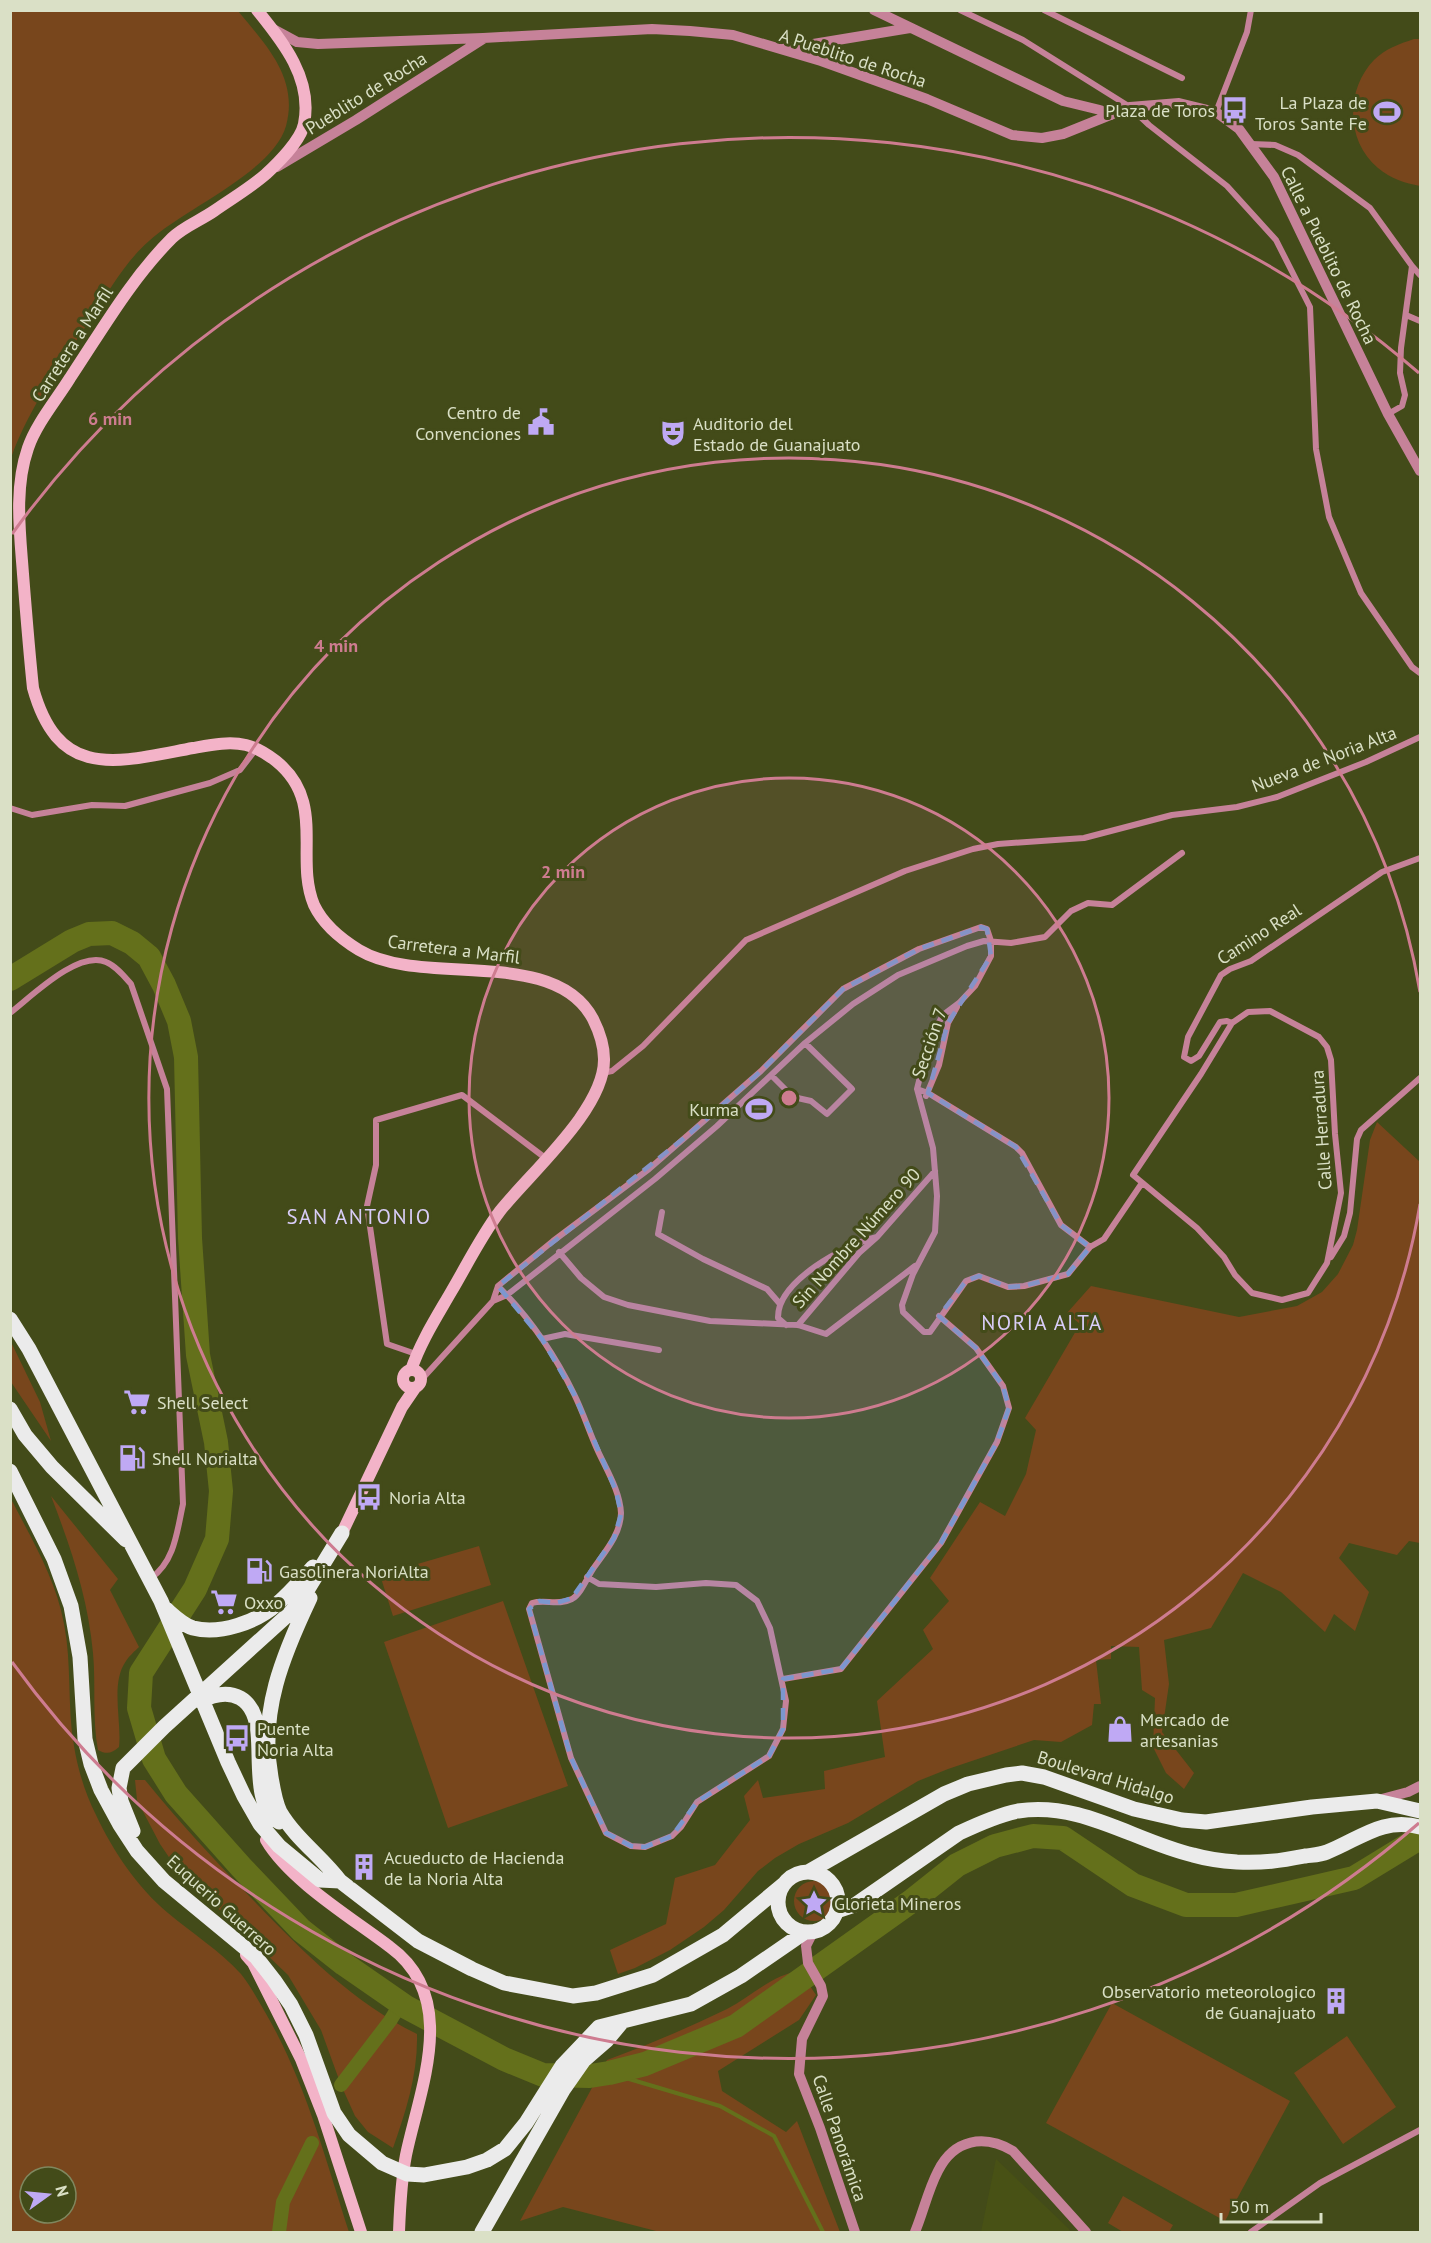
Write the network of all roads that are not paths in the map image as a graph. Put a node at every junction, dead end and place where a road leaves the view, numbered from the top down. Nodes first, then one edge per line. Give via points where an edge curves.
1 (257, 10) edge
2 (874, 10) edge
3 (960, 10) edge
4 (1251, 10) edge
5 (1045, 11) edge
6 (272, 28) junction
7 (910, 28) junction
8 (483, 38) junction
9 (780, 50) junction
10 (1182, 78) dead end
11 (1130, 107) junction
12 (1216, 112) junction
13 (1111, 115) junction
14 (1250, 144) junction
15 (265, 174) junction
16 (1412, 266) junction
17 (1420, 275) edge
18 (1406, 315) junction
19 (1420, 321) edge
20 (1388, 414) junction
21 (1420, 471) edge
22 (1420, 673) edge
23 (1420, 736) edge
24 (256, 748) junction
25 (10, 807) edge
26 (1182, 853) dead end
27 (1420, 858) edge
28 (991, 940) junction
29 (959, 1004) junction
30 (10, 1013) edge
31 (1232, 1023) junction
32 (805, 1043) junction
33 (602, 1073) junction
34 (771, 1075) junction
35 (1420, 1078) edge
36 (917, 1089) junction
37 (928, 1093) junction
38 (921, 1102) junction
39 (548, 1160) junction
40 (935, 1171) junction
41 (1142, 1183) junction
42 (662, 1212) dead end
43 (877, 1237) junction
44 (1090, 1247) junction
45 (559, 1252) junction
46 (918, 1263) junction
47 (1327, 1263) junction
48 (498, 1286) junction
49 (507, 1295) junction
50 (493, 1301) junction
51 (780, 1304) junction
52 (939, 1316) junction
53 (10, 1319) edge
54 (798, 1325) junction
55 (787, 1326) junction
56 (542, 1339) junction
57 (659, 1350) dead end
58 (416, 1354) junction
59 (411, 1370) junction
60 (403, 1381) junction
61 (418, 1384) junction
62 (402, 1407) junction
63 (10, 1409) edge
64 (10, 1471) edge
65 (342, 1533) junction
66 (330, 1550) junction
67 (136, 1551) junction
68 (587, 1577) junction
69 (150, 1578) junction
70 (163, 1604) junction
71 (783, 1679) junction
72 (217, 1688) junction
73 (1420, 1786) edge
74 (244, 1796) junction
75 (1377, 1801) junction
76 (1413, 1809) edge
77 (1420, 1827) edge
78 (292, 1829) junction
79 (808, 1872) junction
80 (159, 1875) junction
81 (340, 1881) junction
82 (784, 1884) junction
83 (837, 1911) junction
84 (809, 1932) junction
85 (232, 1938) junction
86 (622, 2022) junction
87 (1420, 2130) edge
88 (361, 2232) edge
89 (399, 2232) edge
90 (482, 2232) edge
91 (855, 2232) edge
92 (915, 2232) edge
93 (1086, 2232) edge
94 (1251, 2232) edge

1 - 6 main road, Carretera a Marfil
2 - 7 street
3 - 11 street via 1023,40
4 - 12 street
5 - 10 street
6 - 8 street, A Pueblito de Rocha via 297,42 318,44
6 - 15 main road, Carretera a Marfil via 300,75 304,125 291,147
7 - 9 street
7 - 13 street via 1063,101
8 - 9 street, A Pueblito de Rocha via 690,30 733,35
8 - 15 street, Pueblito de Rocha
9 - 13 street, A Pueblito de Rocha via 916,95 1012,135 1042,138 1063,134
11 - 12 street, Calle a Pueblito de Rocha via 1179,103
11 - 13 street, A Pueblito de Rocha
11 - 22 street via 1227,186 1276,240 1310,307 1316,449 1329,517 1361,593
12 - 14 street, Calle a Pueblito de Rocha via 1239,129
14 - 16 street via 1275,145 1298,155 1370,208
14 - 20 street, Calle a Pueblito de Rocha via 1274,177
15 - 24 main road, Carretera a Marfil via 174,236 128,290 28,447 19,520 33,688 40,714 56,736 75,752 99,760 127,760 219,743
16 - 17 street
16 - 18 street
18 - 19 street
18 - 20 street via 1400,373 1405,395 1402,406
20 - 21 street, Calle a Pueblito de Rocha
23 - 33 street, Nueva de Noria Alta via 1284,794 1237,807 1172,815 1084,838 998,844 905,871 746,940 643,1046 612,1071
24 - 25 street via 240,770 210,783 125,806 92,805 32,815
24 - 33 main road, Carretera a Marfil via 294,779 303,802 307,830 309,885 314,905 326,924 361,952 388,962 523,976 553,983 573,994 589,1012 603,1047
26 - 28 street via 1112,905 1088,903 1071,911 1045,936 1011,943
27 - 31 street, Camino Real via 1382,873 1251,961 1221,975 1188,1037 1184,1057 1191,1060 1199,1056 1220,1022
28 - 29 street, Sección 7 via 991,956 975,986
28 - 32 street via 898,975 853,1004
28 - 48 street via 987,929 981,927 964,932 919,949 843,989 766,1067 649,1169
29 - 36 street, Sección 7 via 943,1015 930,1038
29 - 37 street, Sección 7 via 948,1023
30 - 69 street via 79,963 106,962 130,984 165,1081 183,1504 173,1551 159,1573
31 - 41 street via 1132,1175
31 - 47 street, Calle Herradura via 1248,1012 1270,1011 1318,1037 1327,1047 1341,1193
32 - 34 street
32 - 34 street via 852,1089 827,1114 811,1101 793,1096
33 - 39 main road via 599,1089
34 - 45 street via 664,1172
35 - 47 street via 1361,1130 1348,1221 1344,1236
36 - 37 street
36 - 38 street
37 - 38 street, Sección 7
37 - 44 street via 1016,1147 1061,1225
38 - 40 street
39 - 58 main road via 501,1210 481,1238
39 - 58 street via 462,1095 376,1120 376,1165 367,1206 387,1344
40 - 43 street, Sin Nombre Número 90
40 - 46 street via 935,1232
41 - 44 street via 1104,1239
41 - 47 street, Calle Herradura via 1197,1228 1252,1293 1282,1300 1308,1293
42 - 51 street via 658,1234 767,1289
43 - 51 street via 842,1248 796,1282
43 - 54 street, Sin Nombre Número 90
44 - 52 street via 1068,1274 1024,1287 1008,1287 979,1276 966,1281
45 - 49 street
45 - 55 street via 604,1297 628,1305 710,1321
46 - 52 street via 902,1305 903,1312 924,1332 930,1332
46 - 54 street via 826,1334
48 - 49 street
48 - 50 street
49 - 50 street
49 - 56 street
50 - 61 street
51 - 55 street via 778,1318
52 - 71 street via 976,1348 1003,1386 1009,1408 998,1442 941,1543 841,1669
53 - 67 main road
54 - 55 street
56 - 57 street via 566,1334
56 - 68 street via 574,1394 616,1491 621,1514 614,1538
58 - 59 main road
59 - 60 main road
59 - 61 main road via 419,1373
60 - 61 main road via 409,1388
60 - 62 main road
61 - 62 main road
62 - 65 main road
63 - 67 main road via 25,1435 52,1467
64 - 80 main road, Euquerio Guerrero via 54,1559 71,1606 91,1764 120,1826
65 - 66 main road
65 - 78 main road via 285,1652 270,1708 270,1773 279,1810
66 - 70 main road via 276,1605 260,1616 225,1628 192,1628
66 - 72 main road via 300,1602
67 - 69 main road
68 - 71 street via 599,1584 736,1585 757,1601 770,1628
68 - 71 street via 573,1598 556,1603 539,1601 529,1609 571,1758 606,1833 623,1842 645,1847 672,1836 697,1802 769,1756 783,1729
69 - 70 main road
70 - 74 main road
72 - 78 main road via 236,1695 250,1709 258,1733 261,1790 273,1819
72 - 80 main road via 164,1727 123,1768 120,1777 121,1801 130,1827
73 - 75 street
74 - 81 main road via 279,1846 320,1880
74 - 89 main road via 270,1847 286,1865 306,1885 394,1949 421,1983 430,2033 423,2093 401,2184
75 - 76 main road
75 - 79 main road, Boulevard Hidalgo via 1206,1822 1134,1809 1022,1773 968,1784 944,1794
77 - 83 main road via 1391,1824 1329,1851 1268,1864 1191,1855 1083,1815 1037,1809 1018,1811 959,1833 855,1905
78 - 81 main road
79 - 82 main road
79 - 83 main road via 829,1881 837,1895
80 - 85 main road, Euquerio Guerrero
81 - 82 main road via 418,1941 472,1969 504,1983 573,1996 653,1975 723,1935
82 - 84 main road via 778,1901 783,1918 788,1925
83 - 84 main road via 828,1925
84 - 86 main road via 691,2004
84 - 91 street, Calle Panorámica via 808,1963 823,1996 802,2039 799,2074
85 - 86 main road, Euquerio Guerrero via 256,1957 291,2005 334,2113 349,2135 382,2163 407,2174 467,2167 505,2150 562,2066 599,2027
85 - 88 main road via 253,1963 301,2059
86 - 90 main road via 584,2060 563,2091
87 - 94 street via 1320,2183
92 - 93 street via 946,2158 978,2140 1001,2144 1013,2151

